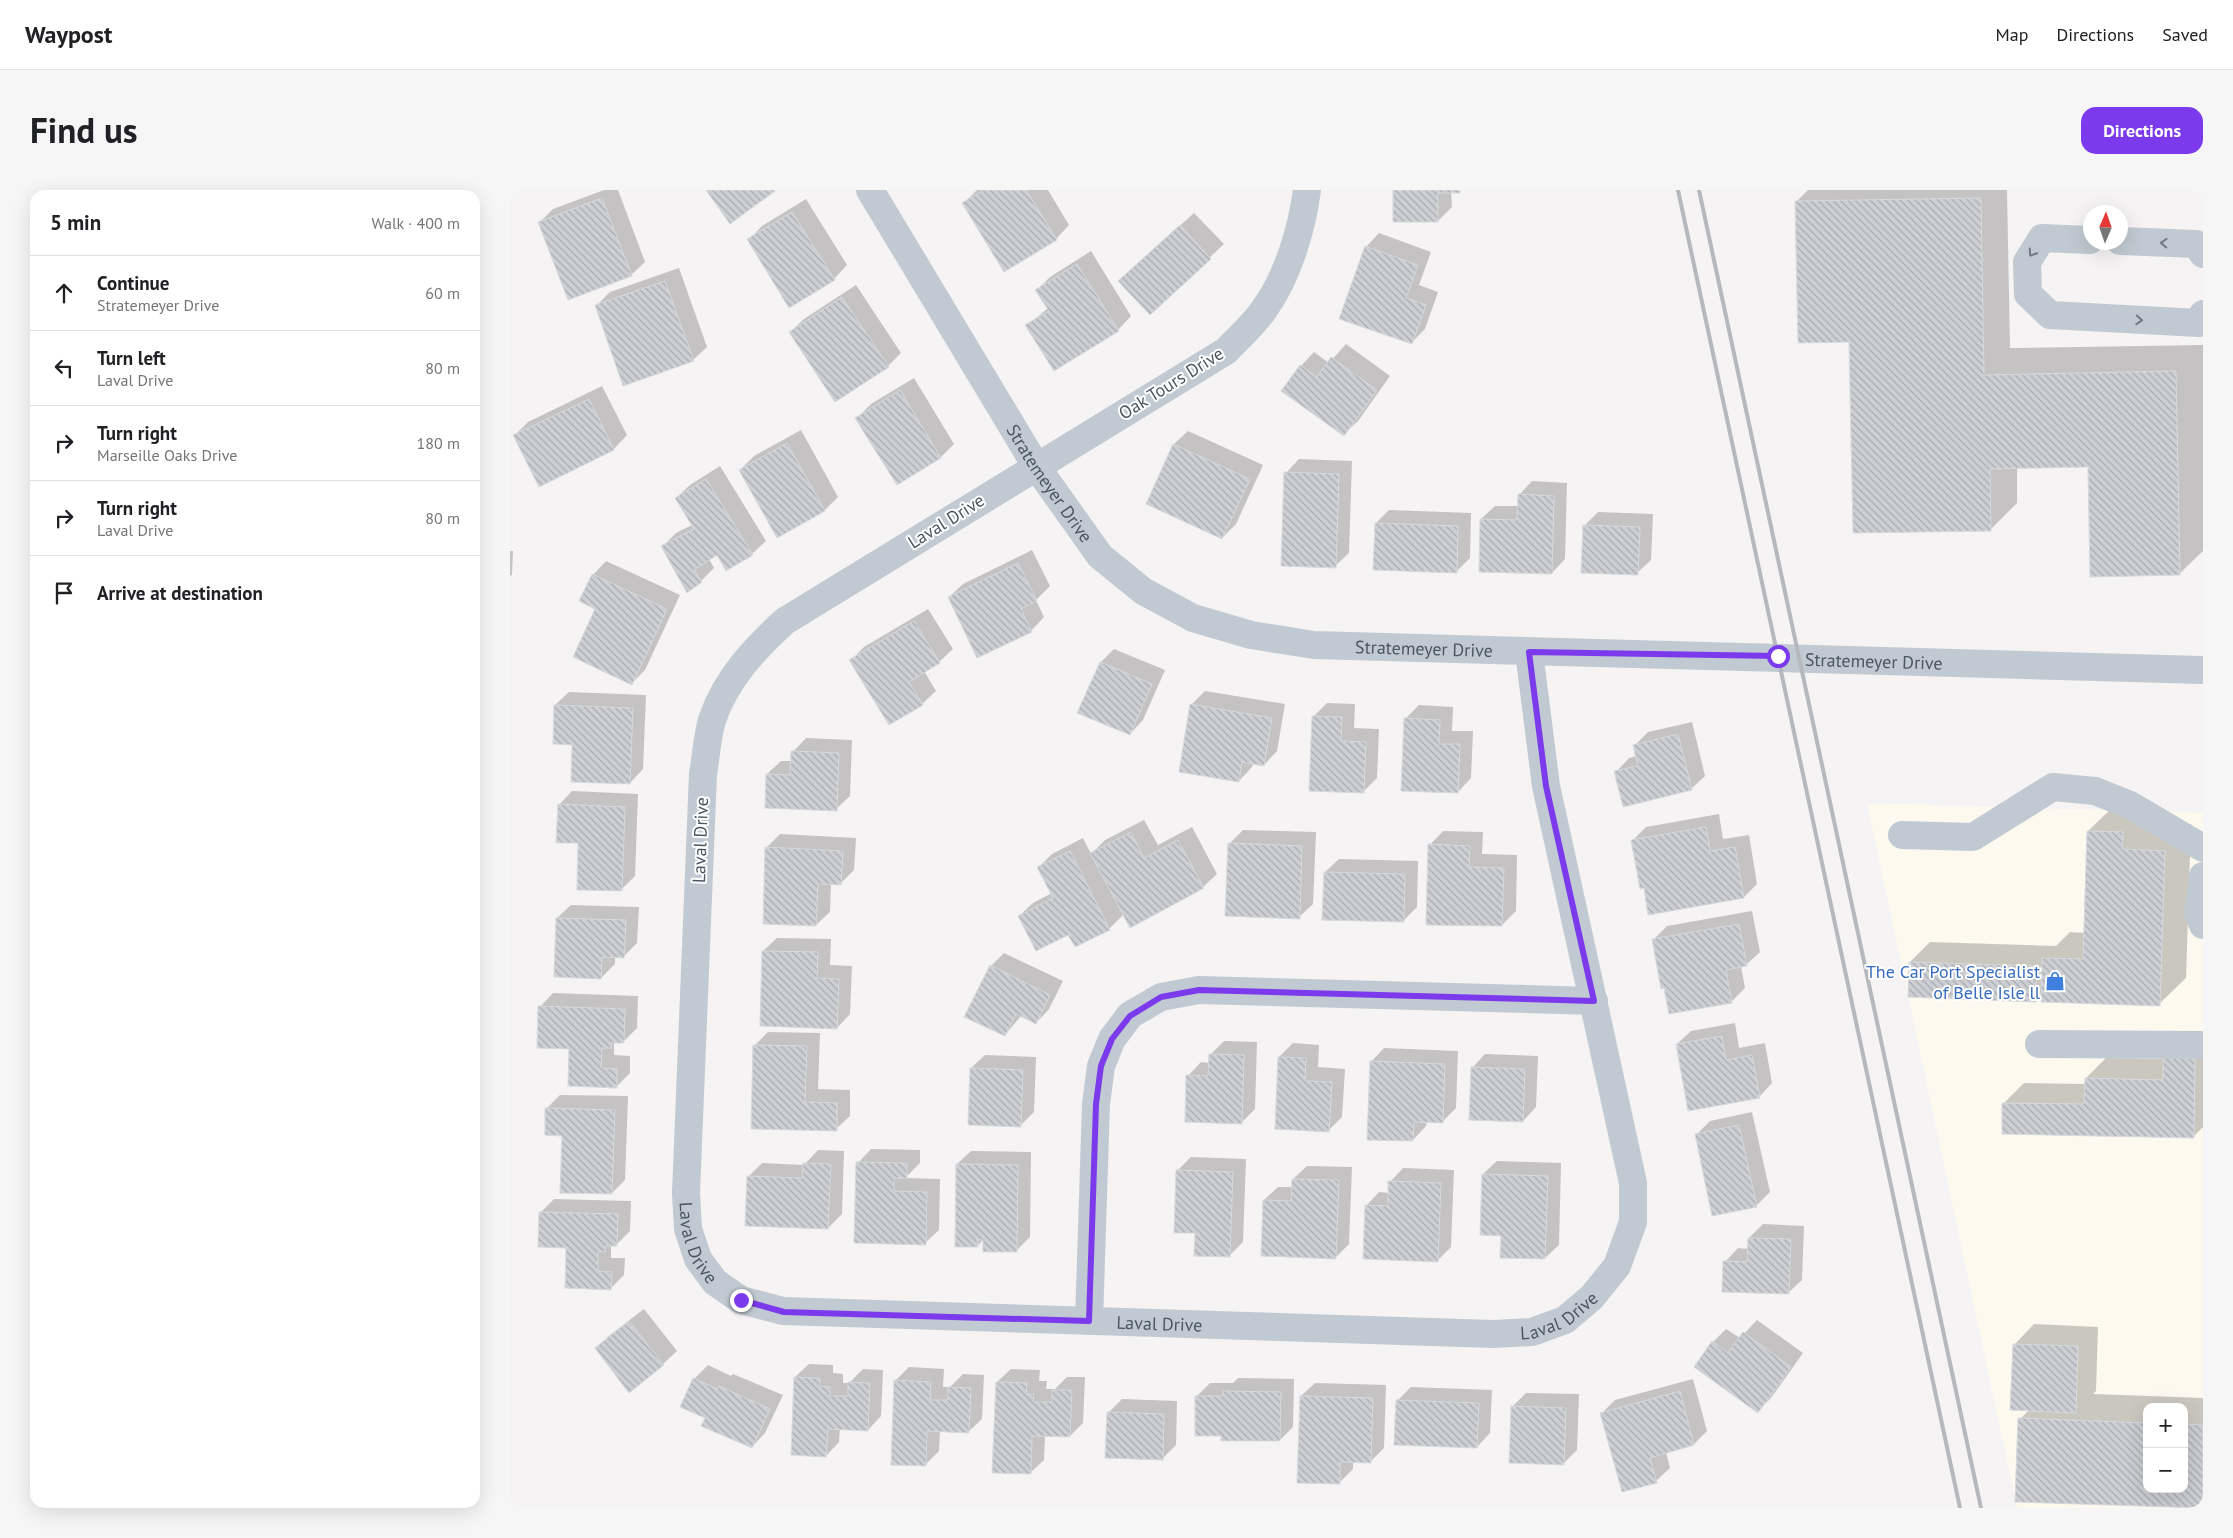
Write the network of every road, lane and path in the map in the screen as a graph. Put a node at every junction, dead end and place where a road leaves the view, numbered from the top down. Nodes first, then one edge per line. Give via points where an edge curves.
1 (870, 190) edge
2 (1307, 190) edge
3 (2083, 240) edge
4 (2128, 241) edge
5 (2203, 254) edge
6 (2202, 321) edge
7 (1036, 466) junction
8 (1529, 652) junction
9 (2203, 670) edge
10 (1902, 835) dead end
11 (2203, 848) edge
12 (2203, 876) edge
13 (2203, 925) edge
14 (1594, 1001) junction
15 (2039, 1044) dead end
16 (2203, 1045) edge
17 (1089, 1321) junction

1 - 7 street, Stratemeyer Drive
2 - 7 street, Oak Tours Drive via 1304,214 1290,261 1265,309 1226,350
3 -> 6 street via 2042,238 2027,262 2028,294 2050,315
5 -> 4 street via 2196,244
7 - 8 street, Stratemeyer Drive via 1100,556 1143,591 1193,618 1251,636 1314,644
7 - 17 street, Laval Drive via 785,621 753,650 724,694 712,721 703,774 686,1193 688,1229 698,1259 716,1282 741,1300 784,1312
8 - 9 street, Stratemeyer Drive via 1778,656
8 - 14 street, Laval Drive via 1546,786
10 - 11 street via 1973,837 2053,787 2103,794 2130,805
12 - 13 street via 2198,913
14 - 17 street via 1199,990 1161,997 1130,1016 1112,1039 1101,1066 1096,1104
14 - 17 street, Laval Drive via 1633,1183 1633,1222 1617,1266 1592,1298 1565,1320 1532,1332 1493,1334
15 - 16 street

